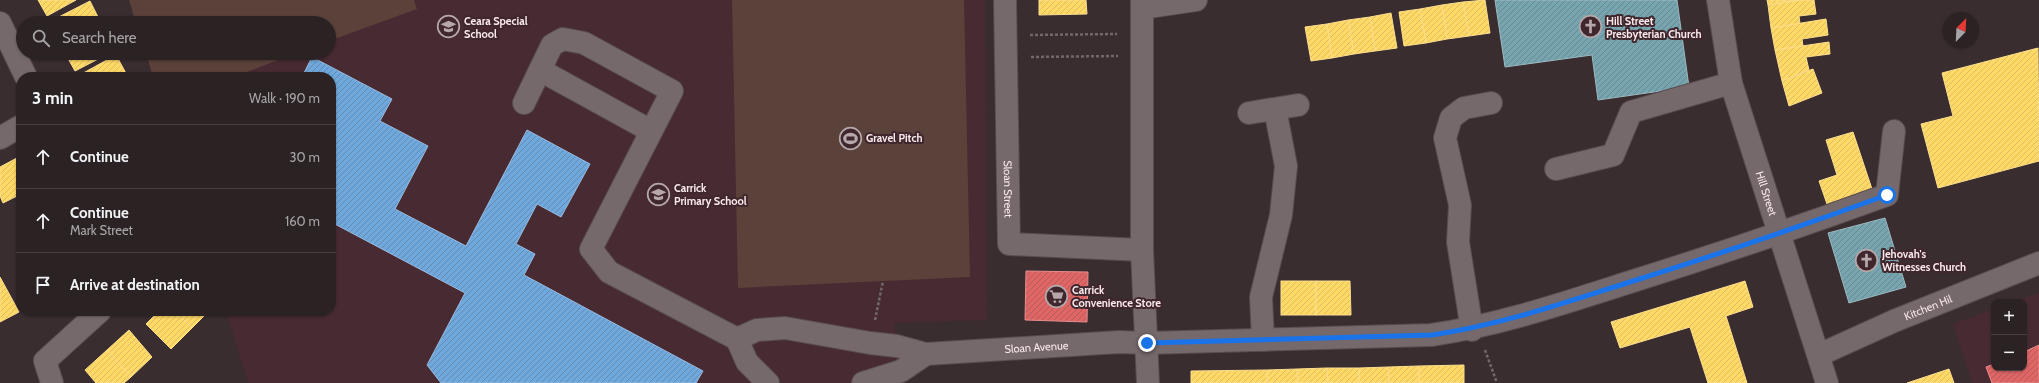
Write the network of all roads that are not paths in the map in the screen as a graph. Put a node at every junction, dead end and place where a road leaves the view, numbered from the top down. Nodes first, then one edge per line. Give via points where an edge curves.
1 (1005, 0) edge
2 (1196, 0) edge
3 (1718, 0) edge
4 (1142, 4) edge
5 (0, 23) edge
6 (16, 56) edge
7 (18, 60) edge
8 (540, 70) junction
9 (24, 72) edge
10 (1731, 83) junction
11 (524, 103) dead end
12 (1491, 103) dead end
13 (1298, 105) dead end
14 (1275, 109) junction
15 (1249, 113) dead end
16 (16, 129) edge
17 (652, 131) junction
18 (1894, 131) dead end
19 (0, 138) edge
20 (1556, 169) dead end
21 (1780, 234) junction
22 (1142, 250) junction
23 (2039, 263) edge
24 (94, 316) edge
25 (1472, 330) junction
26 (737, 339) junction
27 (1263, 340) junction
28 (1147, 343) junction
29 (926, 354) junction
30 (1819, 355) junction
31 (52, 383) edge
32 (768, 383) edge
33 (863, 383) edge
34 (1148, 383) edge
35 (1827, 383) edge

1 - 22 street, Sloan Street via 1009,244
2 - 4 street
3 - 10 street, Hill Street
4 - 22 street
5 - 6 street
7 - 9 street
8 - 11 street
8 - 17 street
8 - 17 street via 552,45 563,39 584,43 672,91
10 - 20 street via 1631,112 1613,155
10 - 21 street, Hill Street
12 - 25 street via 1464,108 1455,114 1451,118 1445,138 1460,205 1458,242
13 - 14 street
14 - 15 street
14 - 27 street via 1286,166 1282,215 1261,297
16 - 19 street
17 - 26 street via 591,248 609,272
18 - 21 street, Sloan Avenue via 1887,195
21 - 25 street, Sloan Avenue via 1519,318
21 - 30 street, Hill Street
22 - 28 street
23 - 30 street, Kitchen Hil via 1894,321
24 - 31 street via 45,361
25 - 27 street, Sloan Avenue via 1432,335
26 - 29 street via 757,330 785,328 897,346
26 - 32 street via 747,362
27 - 28 street, Sloan Avenue
28 - 29 street, Sloan Avenue via 1119,342
28 - 34 street
29 - 33 street via 901,371
30 - 35 street, Hill Street

